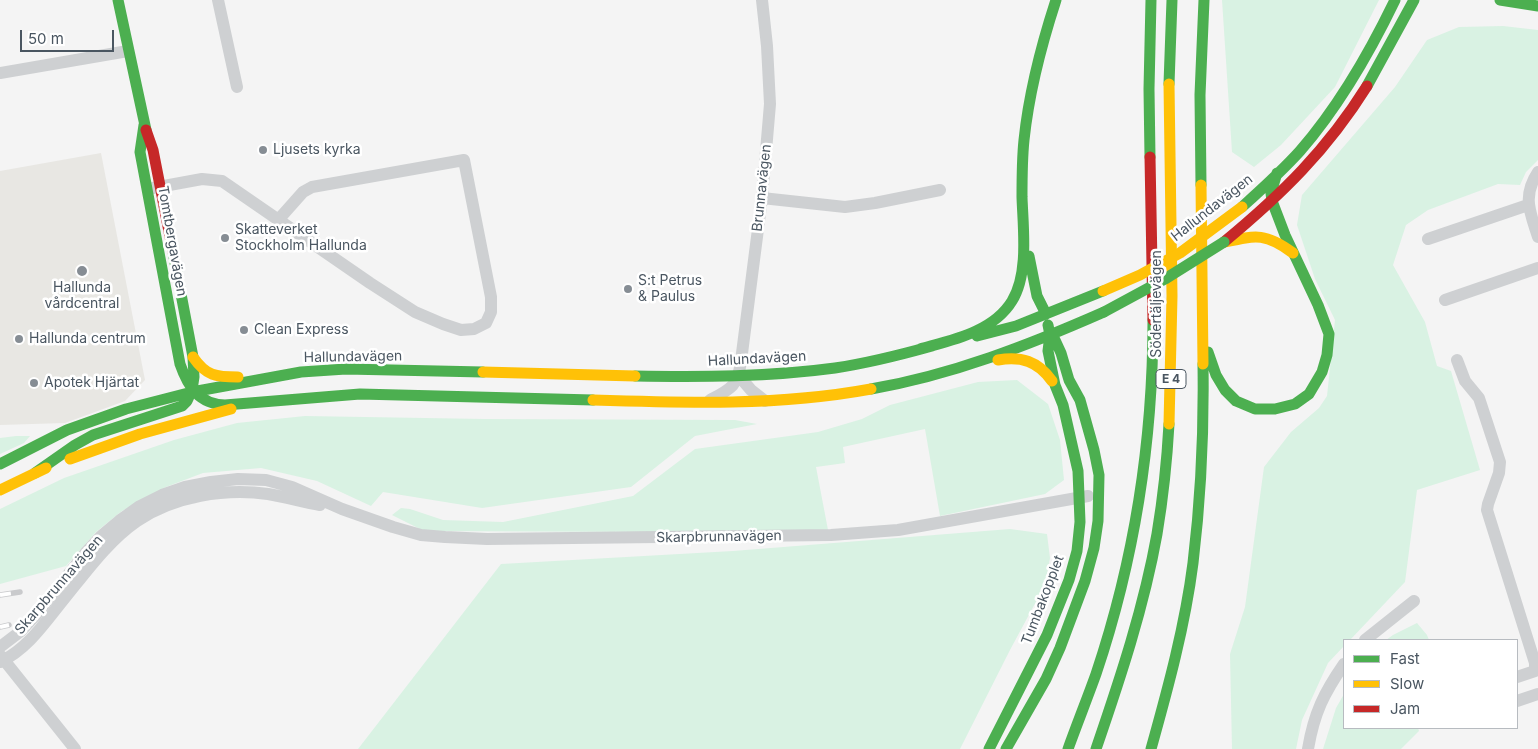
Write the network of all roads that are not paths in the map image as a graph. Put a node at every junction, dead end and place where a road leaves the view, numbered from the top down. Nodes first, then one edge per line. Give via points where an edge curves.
1 (118, 0) edge
2 (218, 0) edge
3 (762, 0) edge
4 (1056, 0) edge
5 (1151, 0) edge
6 (1172, 0) edge
7 (1204, 0) edge
8 (1394, 0) edge
9 (1414, 0) edge
10 (1500, 0) edge
11 (1538, 6) edge
12 (128, 51) junction
13 (0, 73) edge
14 (237, 87) dead end
15 (1538, 172) edge
16 (1278, 173) junction
17 (154, 188) junction
18 (940, 190) dead end
19 (762, 198) junction
20 (1272, 201) junction
21 (1528, 205) junction
22 (279, 219) junction
23 (1024, 228) junction
24 (1538, 237) edge
25 (1428, 239) dead end
26 (1224, 242) junction
27 (1293, 254) junction
28 (1538, 268) edge
29 (1445, 300) dead end
30 (1046, 314) junction
31 (1082, 322) junction
32 (1203, 332) junction
33 (1050, 334) junction
34 (920, 349) junction
35 (193, 357) junction
36 (1458, 360) dead end
37 (180, 364) junction
38 (301, 372) junction
39 (934, 375) junction
40 (739, 376) junction
41 (1055, 385) junction
42 (192, 392) junction
43 (1080, 400) junction
44 (764, 401) junction
45 (261, 402) junction
46 (705, 402) junction
47 (126, 408) junction
48 (0, 464) edge
49 (35, 473) junction
50 (0, 490) edge
51 (1098, 495) junction
52 (1080, 496) junction
53 (342, 510) junction
54 (1414, 601) dead end
55 (1366, 639) edge
56 (0, 648) edge
57 (1, 659) edge
58 (1343, 666) edge
59 (1518, 678) edge
60 (1538, 694) edge
61 (1518, 701) edge
62 (75, 749) edge
63 (989, 749) edge
64 (1006, 749) edge
65 (1068, 749) edge
66 (1096, 749) edge
67 (1151, 749) edge
68 (1308, 749) edge

1 - 12 main road, Tomtbergavägen
2 - 14 street
3 - 19 street, Brunnavägen via 770,104
4 - 23 main road via 1029,105 1022,182
5 - 65 main road, E 4 via 1149,89 1153,322 1150,402 1139,500 1119,593 1096,673
6 - 66 main road, Södertäljevägen / E 4 via 1169,87 1173,327 1162,504 1145,596 1126,664
7 - 32 main road via 1200,95
8 - 16 main road, Hallundavägen via 1379,34 1351,82 1300,151
9 - 20 main road via 1375,77 1310,164
10 - 11 main road
12 - 13 street
12 - 17 main road, Tomtbergavägen via 144,125 153,150
15 - 21 street via 1530,188
16 - 20 main road, Hallundavägen
16 - 30 main road, Hallundavägen, bridge via 1242,207 1180,253 1140,275
17 - 22 street via 202,179 222,181
17 - 35 main road, Tomtbergavägen
17 - 37 main road, Tomtbergavägen
18 - 19 street via 845,207
19 - 40 street, Brunnavägen
20 - 26 main road
20 - 27 main road
21 - 24 street
21 - 25 street
22 - 22 street via 415,312 461,330 474,329 486,323 491,312 491,297 464,160 312,187 303,192
23 - 30 main road, Tumbakopplet via 1037,296
23 - 34 main road via 1020,278 1012,301 1000,316 971,333
26 - 27 main road via 1267,237
26 - 31 main road, bridge via 1189,267
27 - 32 main road via 1319,304 1329,337 1326,364 1316,384 1303,399 1289,406 1259,410 1246,407 1230,397 1219,384
28 - 29 street
30 - 33 main road, Tumbakopplet
30 - 34 main road, Hallundavägen via 1016,326
31 - 33 main road
31 - 43 main road, Tumbakopplet via 1069,340 1069,355
32 - 67 main road via 1201,481 1193,564 1172,675
33 - 39 main road
33 - 41 main road, Tumbakopplet via 1048,352
33 - 43 main road, Tumbakopplet via 1061,353 1068,380
34 - 40 main road, Hallundavägen via 835,368
35 - 38 main road via 209,374 221,377
35 - 42 main road, Tomtbergavägen
36 - 59 street via 1465,381 1479,398 1500,462 1487,510 1535,663 1535,672
37 - 42 main road, Tomtbergavägen
37 - 47 main road, Tomtbergavägen via 171,389 161,396
38 - 40 main road, Hallundavägen via 346,369
38 - 42 main road, Hallundavägen
39 - 41 main road via 1019,358 1041,365
39 - 44 main road via 856,392
40 - 44 street
40 - 46 street via 734,386
41 - 52 main road, Tumbakopplet via 1072,442
42 - 45 main road via 214,404
42 - 47 main road, Hallundavägen
42 - 49 main road via 182,406 93,435
43 - 51 main road, Tumbakopplet via 1099,475
44 - 46 main road
45 - 46 main road via 357,394
45 - 49 main road via 140,434
47 - 48 main road, Hallundavägen via 67,430
49 - 50 main road
51 - 52 street, Skarpbrunnavägen
51 - 64 main road, Tumbakopplet via 1094,548 1085,581 1060,648
52 - 53 street, Skarpbrunnavägen via 898,530 812,536 453,538 421,535
52 - 63 main road, Tumbakopplet via 1077,551 1069,580 1048,636
53 - 56 street, Skarpbrunnavägen via 292,487 266,480 210,482 162,495 119,520 101,536 36,616
53 - 57 street, Skarpbrunnavägen via 268,494 244,493 216,494 162,508 137,521 115,540 30,640
54 - 55 street
57 - 62 street
58 - 68 street via 1318,709
60 - 61 street

